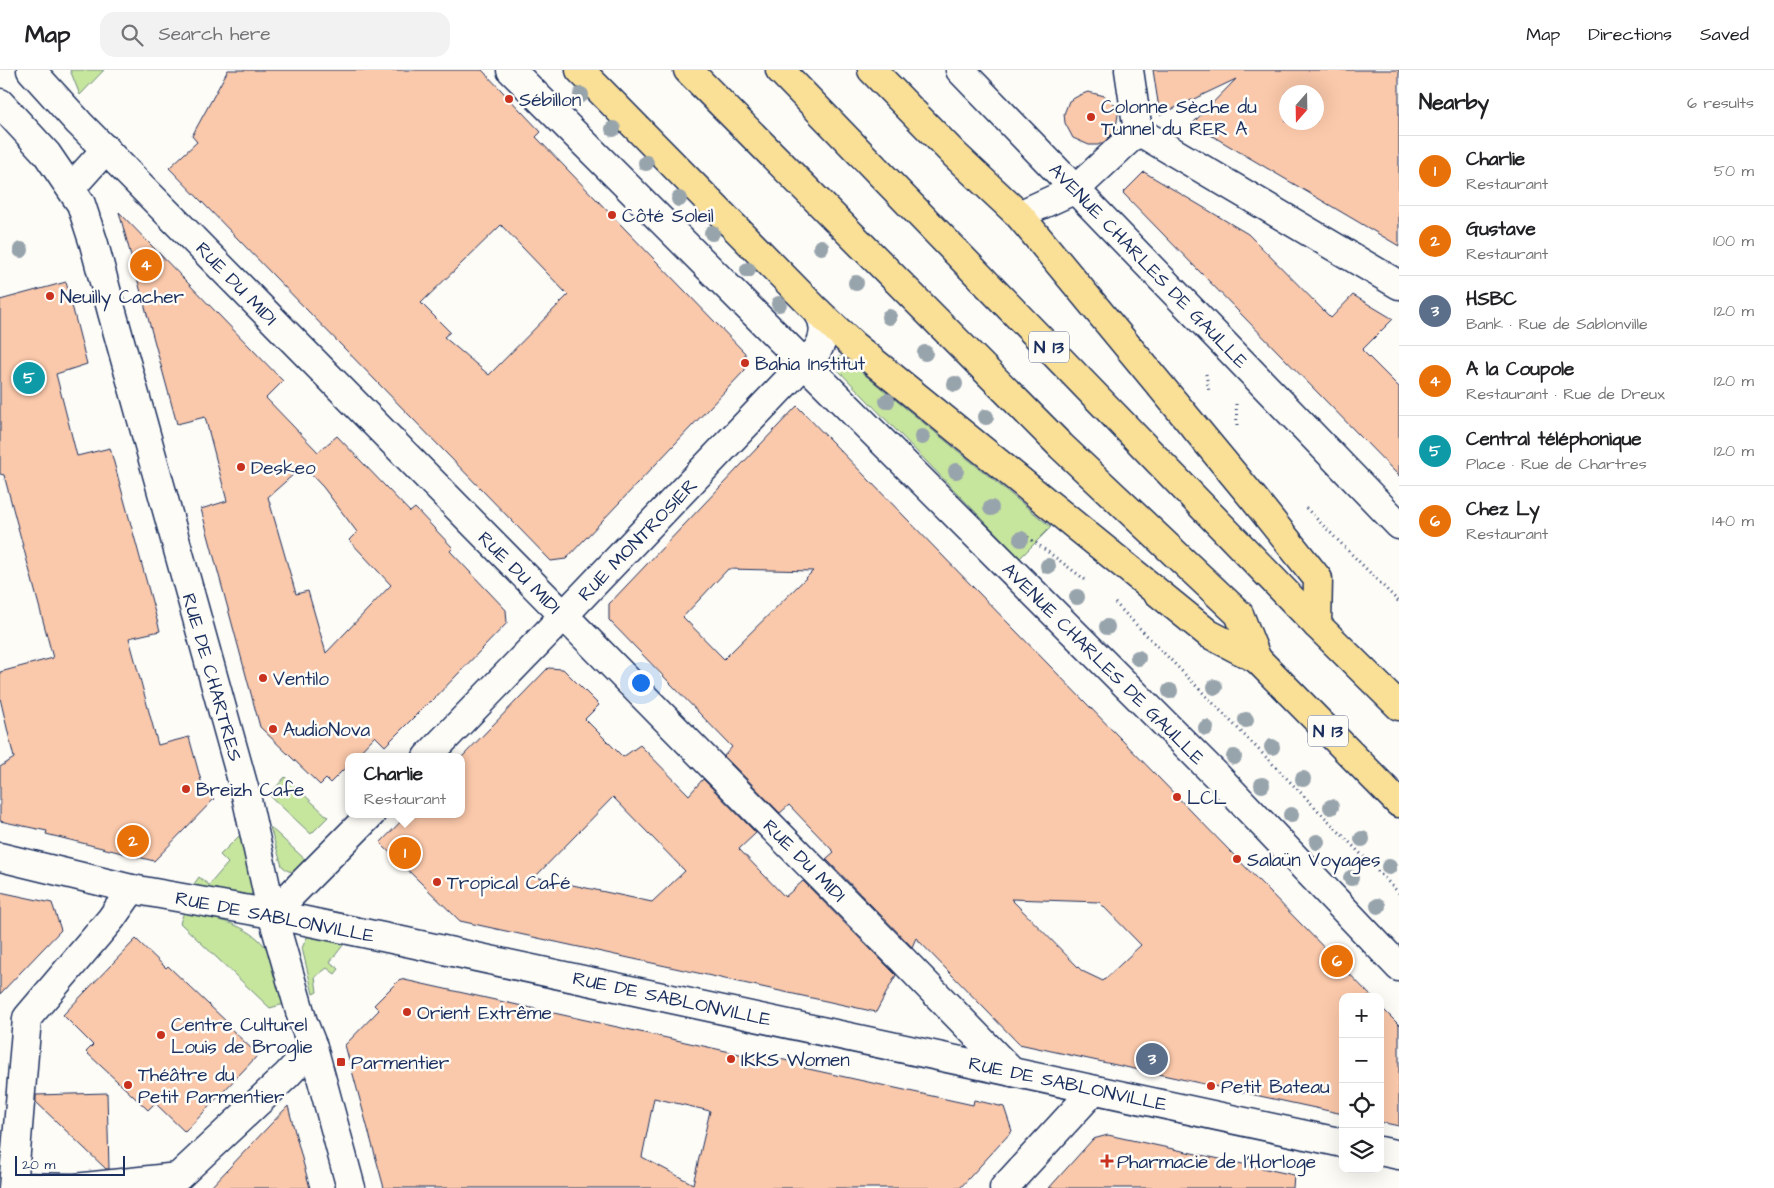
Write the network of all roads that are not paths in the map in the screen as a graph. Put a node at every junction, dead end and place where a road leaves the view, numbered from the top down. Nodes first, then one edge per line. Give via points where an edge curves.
1 (31, 70) edge
2 (512, 70) edge
3 (580, 70) edge
4 (688, 70) edge
5 (780, 70) edge
6 (872, 70) edge
7 (960, 70) edge
8 (1129, 70) edge
9 (0, 103) edge
10 (1138, 131) junction
11 (106, 149) junction
12 (71, 188) junction
13 (1076, 189) junction
14 (1019, 214) junction
15 (1399, 285) edge
16 (818, 312) junction
17 (804, 363) junction
18 (1399, 525) edge
19 (564, 616) junction
20 (1318, 625) junction
21 (1257, 659) junction
22 (1399, 706) edge
23 (431, 753) edge
24 (1399, 803) edge
25 (367, 818) edge
26 (0, 857) edge
27 (132, 889) junction
28 (272, 914) junction
29 (1399, 967) edge
30 (313, 1047) junction
31 (1012, 1072) junction
32 (1094, 1090) junction
33 (1339, 1141) edge
34 (1384, 1152) edge
35 (1399, 1155) edge
36 (13, 1187) edge
37 (351, 1188) edge
38 (1004, 1188) edge

1 - 11 street, RUE DU MIDI
2 - 17 street, AVENUE CHARLES DE GAULLE
3 - 16 main road
4 - 21 main road, N 13 via 1061,446 1239,614
5 - 20 main road, N 13
6 - 14 main road via 954,155
7 - 13 street, AVENUE CHARLES DE GAULLE
8 - 10 street
9 - 12 street, RUE DE CHARTRES via 47,154
10 - 13 street
10 - 15 street
11 - 12 street
11 - 19 street, RUE DU MIDI
12 - 28 street, RUE DE CHARTRES via 81,204 94,244 246,795
13 - 14 street
13 - 18 street, AVENUE CHARLES DE GAULLE
14 - 20 main road via 1318,579
16 - 17 street via 824,335 818,349
16 - 21 main road via 853,345 1209,634
17 - 19 street, RUE MONTROSIER
17 - 29 street, AVENUE CHARLES DE GAULLE via 1217,776
19 - 23 street, RUE MONTROSIER
19 - 31 street, RUE DU MIDI
20 - 22 main road, N 13
21 - 24 main road, N 13
25 - 28 street
26 - 27 street, RUE DE SABLONVILLE
27 - 28 street, RUE DE SABLONVILLE
27 - 36 street via 27,1018
28 - 30 street, RUE DE CHARTRES
28 - 31 street, RUE DE SABLONVILLE
30 - 36 street via 178,1178 75,1188
30 - 37 street, RUE DE CHARTRES
31 - 32 street, RUE DE SABLONVILLE
32 - 33 street, RUE DE SABLONVILLE
32 - 38 street
34 - 35 street

